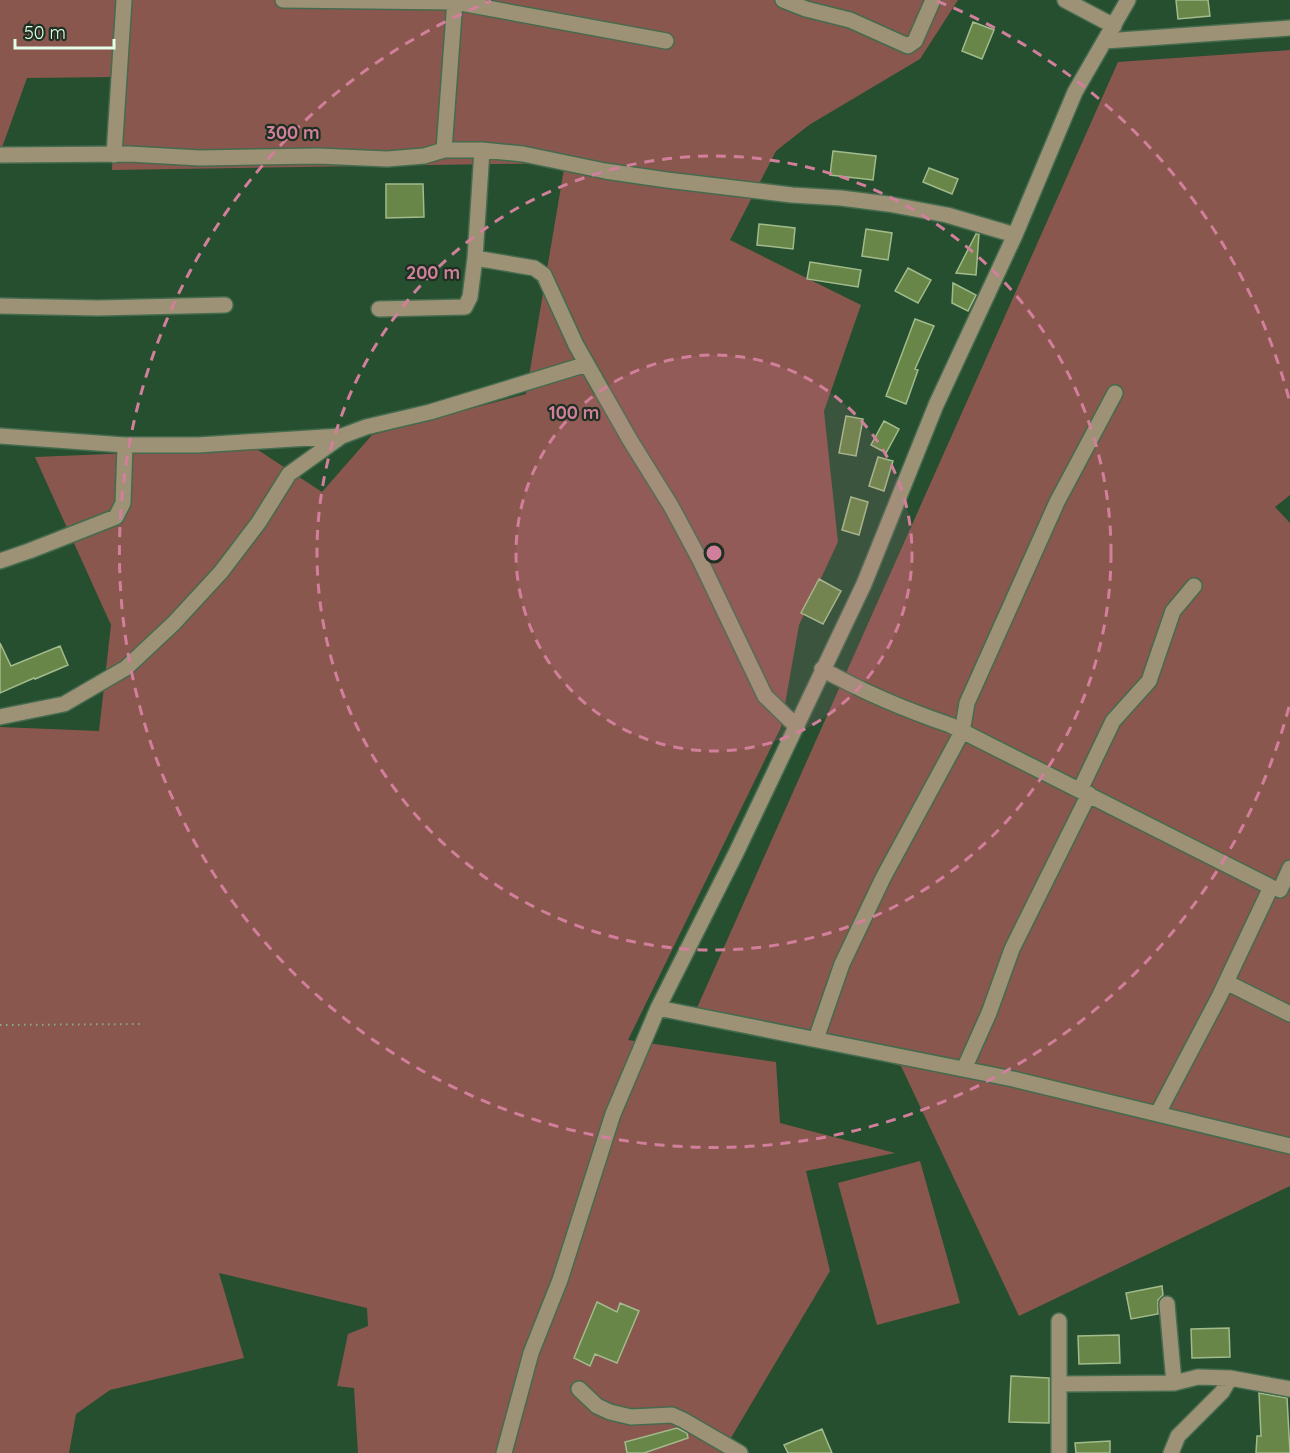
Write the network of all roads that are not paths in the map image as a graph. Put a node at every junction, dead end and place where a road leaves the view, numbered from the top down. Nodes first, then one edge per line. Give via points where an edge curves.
1 (124, 0) edge
2 (283, 0) edge
3 (783, 0) edge
4 (933, 0) edge
5 (1065, 0) edge
6 (1128, 0) edge
7 (455, 1) edge
8 (1114, 26) junction
9 (1290, 28) edge
10 (1105, 40) junction
11 (666, 41) dead end
12 (444, 150) junction
13 (482, 150) junction
14 (114, 154) junction
15 (0, 155) edge
16 (1015, 235) junction
17 (475, 258) junction
18 (225, 305) dead end
19 (0, 306) edge
20 (379, 309) dead end
21 (587, 364) junction
22 (1115, 393) dead end
23 (0, 436) edge
24 (342, 436) junction
25 (125, 445) junction
26 (0, 561) edge
27 (1194, 586) dead end
28 (822, 669) junction
29 (0, 717) edge
30 (795, 725) junction
31 (962, 732) junction
32 (1084, 792) junction
33 (1290, 868) edge
34 (1280, 891) edge
35 (1226, 982) junction
36 (657, 1008) junction
37 (1290, 1014) edge
38 (816, 1039) junction
39 (964, 1069) junction
40 (1158, 1113) junction
41 (1290, 1146) edge
42 (1167, 1304) dead end
43 (1059, 1321) dead end
44 (1230, 1378) junction
45 (1174, 1383) junction
46 (1059, 1384) junction
47 (579, 1389) dead end
48 (1290, 1389) edge
49 (504, 1453) edge
50 (740, 1453) edge
51 (1059, 1453) edge
52 (1171, 1453) edge

1 - 14 street
2 - 7 street
3 - 4 street via 850,20 908,46 915,41
5 - 8 street
6 - 8 street
7 - 11 street
7 - 12 street
8 - 10 street
9 - 10 street
10 - 16 street via 1076,92
12 - 13 street
12 - 14 street via 387,159
13 - 16 street via 667,180 888,204 947,215
13 - 17 street
14 - 15 street
16 - 28 street via 936,405 864,584
17 - 20 street via 465,307
17 - 21 street via 534,268 544,275
18 - 19 street
21 - 24 street
21 - 30 street via 700,560 765,696
22 - 31 street via 1056,502 967,703
23 - 25 street
24 - 25 street via 198,445
24 - 29 street via 289,474 221,572 126,668 64,704
25 - 26 street via 123,503 116,517
27 - 32 street via 1173,611 1149,681 1113,721
28 - 30 street
28 - 31 street via 862,692
30 - 36 street via 736,853
31 - 32 street
31 - 38 street via 842,964
32 - 34 street
32 - 39 street via 1012,949
33 - 34 street
34 - 35 street
35 - 37 street
35 - 40 street
36 - 38 street
36 - 49 street via 613,1113 560,1280 531,1353
38 - 39 street
39 - 40 street
40 - 41 street
42 - 45 street
43 - 46 street
44 - 45 street via 1198,1377
44 - 48 street
44 - 52 street via 1222,1392 1178,1436
45 - 46 street
46 - 51 street
47 - 50 street via 610,1412 631,1417 672,1415

